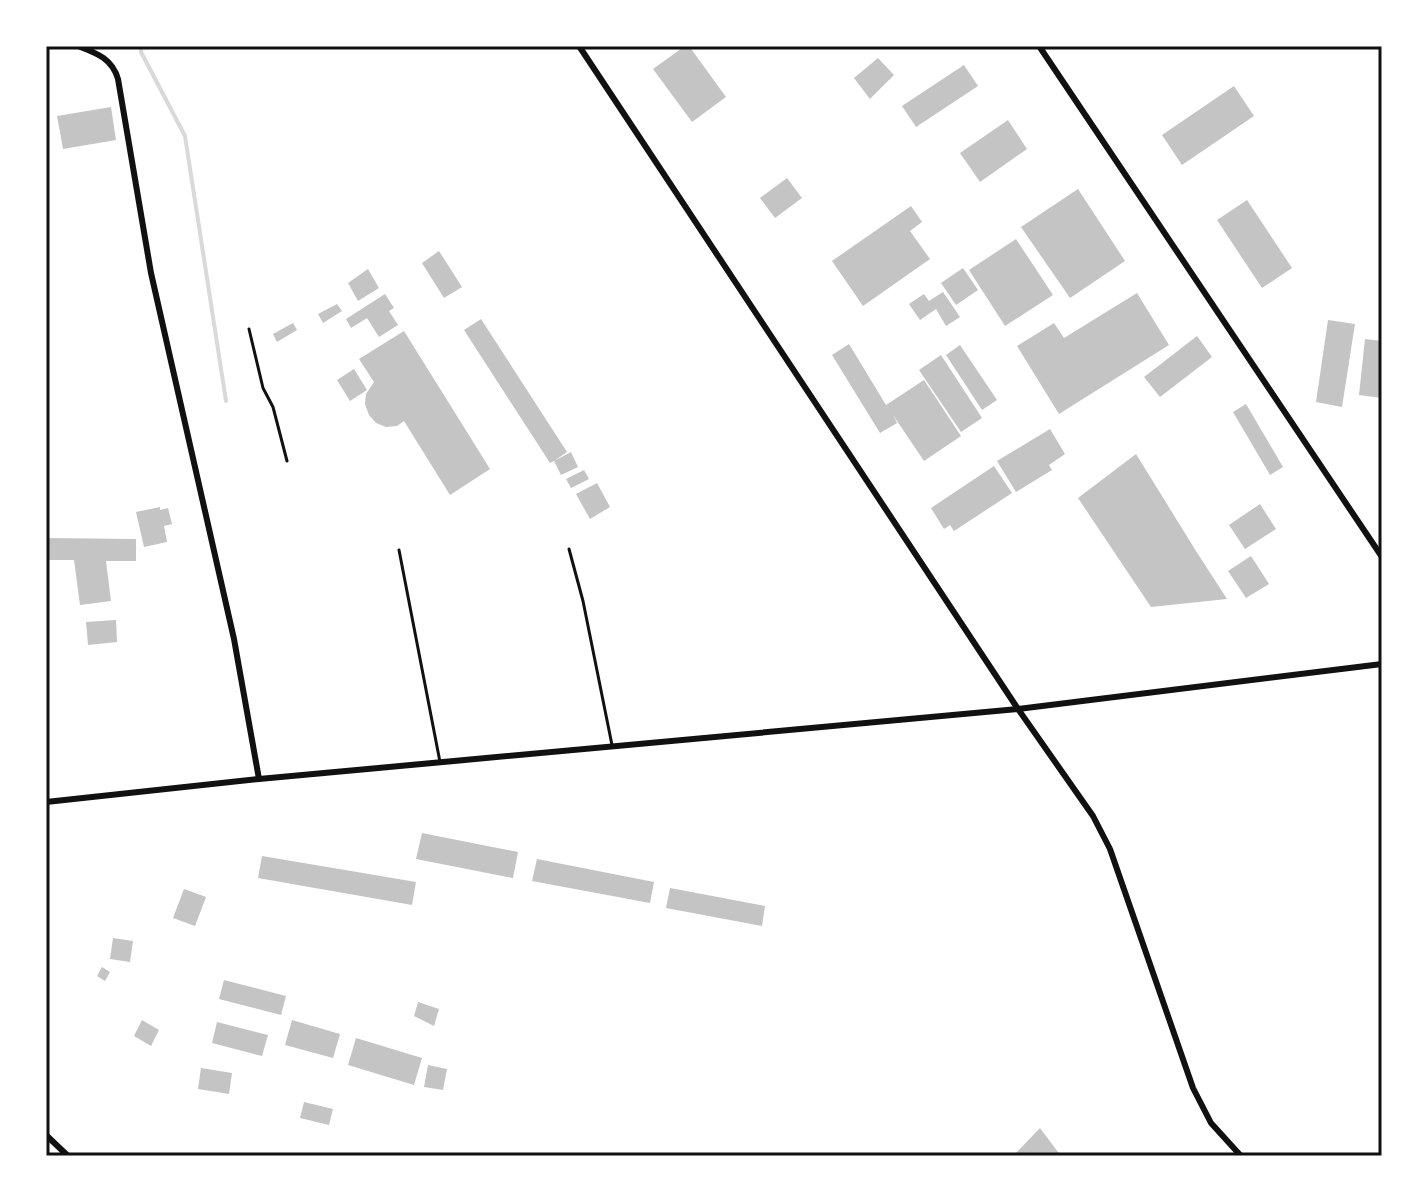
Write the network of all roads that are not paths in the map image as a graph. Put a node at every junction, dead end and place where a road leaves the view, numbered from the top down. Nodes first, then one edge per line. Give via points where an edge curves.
1 (78, 46) edge
2 (579, 46) edge
3 (1039, 46) edge
4 (569, 549) dead end
5 (399, 550) dead end
6 (1382, 557) edge
7 (1382, 664) edge
8 (1018, 709) junction
9 (612, 746) junction
10 (441, 762) junction
11 (259, 779) junction
12 (46, 802) edge
13 (46, 1135) edge
14 (68, 1156) edge
15 (1241, 1156) edge

1 - 11 street via 107,59 118,79 151,273 234,639
2 - 8 street
3 - 6 street
4 - 9 lane
5 - 10 lane
7 - 8 street
8 - 9 street
8 - 15 street via 1110,849 1193,1088 1211,1123
9 - 10 street
10 - 11 street
11 - 12 street
13 - 14 street

